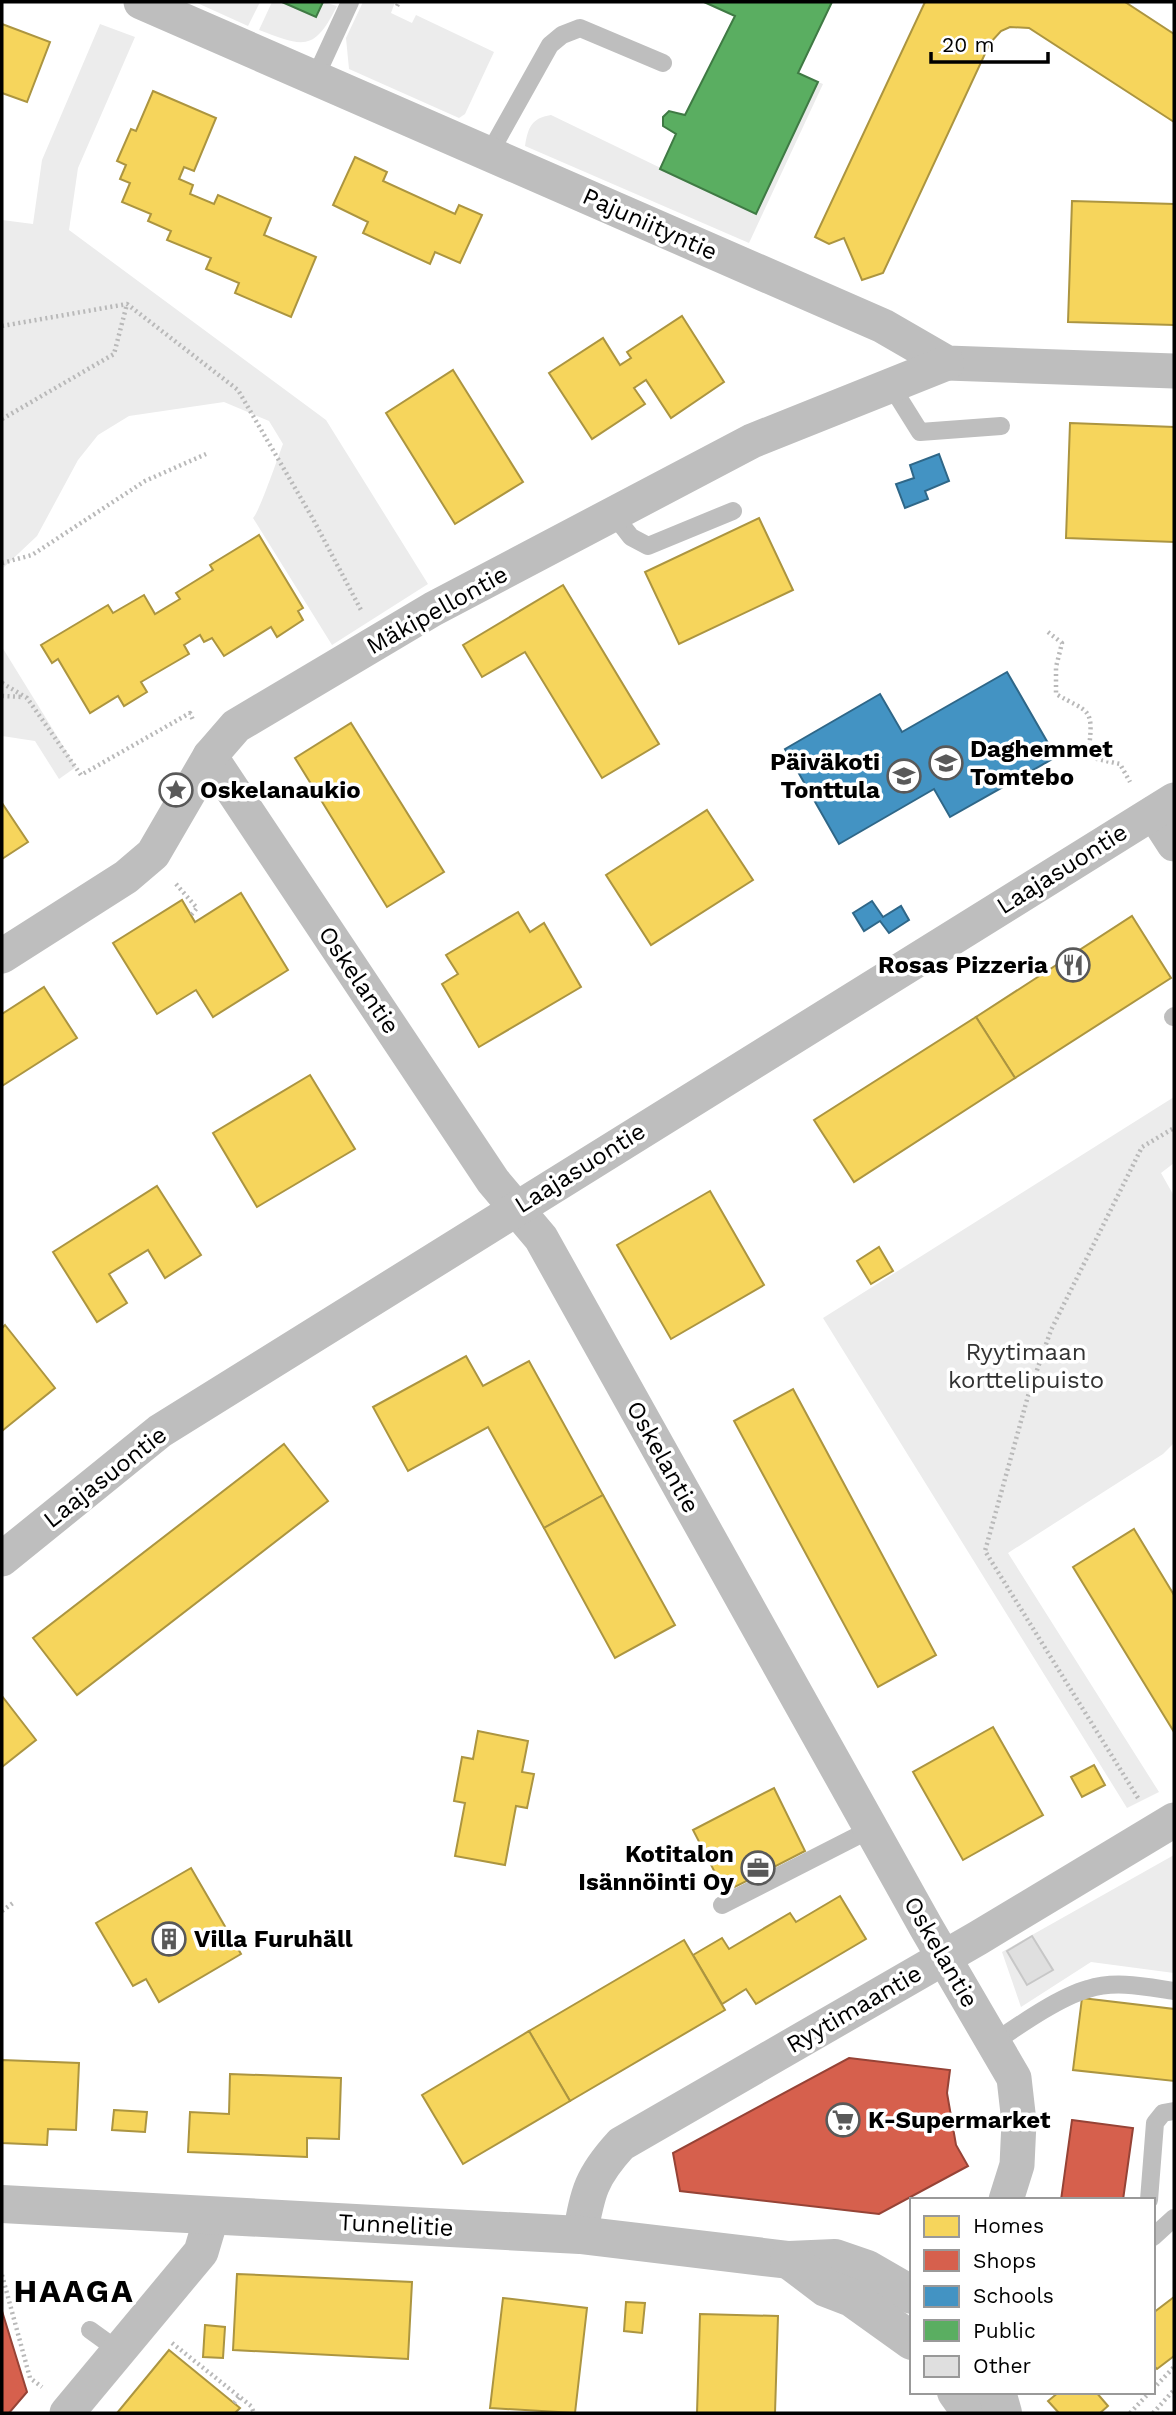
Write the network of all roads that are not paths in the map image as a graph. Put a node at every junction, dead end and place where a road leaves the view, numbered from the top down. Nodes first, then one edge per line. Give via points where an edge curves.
1 (141, 2) edge
2 (350, 2) edge
3 (663, 63) dead end
4 (315, 78) junction
5 (489, 154) junction
6 (947, 363) junction
7 (1174, 371) edge
8 (890, 384) junction
9 (1001, 426) dead end
10 (733, 511) dead end
11 (613, 514) junction
12 (210, 755) junction
13 (1164, 806) edge
14 (1174, 845) edge
15 (2, 956) edge
16 (514, 1208) junction
17 (2, 1559) edge
18 (1166, 1825) edge
19 (871, 1829) junction
20 (722, 1905) dead end
21 (943, 1958) junction
22 (1174, 1991) edge
23 (993, 2043) junction
24 (1174, 2110) edge
25 (1007, 2198) edge
26 (1149, 2198) edge
27 (2, 2204) edge
28 (212, 2215) junction
29 (1174, 2218) edge
30 (580, 2235) junction
31 (1155, 2235) edge
32 (789, 2260) junction
33 (910, 2294) edge
34 (90, 2330) dead end
35 (910, 2337) edge
36 (119, 2351) junction
37 (957, 2394) edge
38 (998, 2394) edge
39 (57, 2402) edge
40 (971, 2413) edge
41 (1003, 2413) edge

1 - 4 street, Pajuniityntie
2 - 4 lane
3 - 5 lane via 580,28 562,35 550,45
4 - 5 street, Pajuniityntie
5 - 6 street, Pajuniityntie via 883,326
6 - 7 street, Pajuniityntie
6 - 8 street, Mäkipellontie
8 - 9 lane via 920,432
8 - 11 street, Mäkipellontie via 752,441
10 - 11 lane via 648,546 631,537
11 - 12 street, Mäkipellontie via 378,642 236,726
12 - 15 street, Mäkipellontie via 153,854 126,877
12 - 16 street, Oskelantie
13 - 14 street
13 - 16 street, Laajasuontie
16 - 17 street, Laajasuontie via 160,1431
16 - 19 street, Oskelantie via 541,1238
18 - 21 street, Ryytimaantie
19 - 20 lane
19 - 21 street, Oskelantie
21 - 23 street, Oskelantie
21 - 30 street, Ryytimaantie via 621,2144 597,2171
22 - 23 lane via 1130,1984 1088,1989
23 - 25 street, Oskelantie via 1014,2078 1019,2122 1017,2165
24 - 26 lane via 1163,2113 1155,2123
27 - 28 street, Tunnelitie
28 - 30 street, Tunnelitie
28 - 36 street via 201,2252
29 - 31 lane
30 - 32 street, Tunnelitie
32 - 33 street, Tunnelitie via 835,2258 867,2269
32 - 35 street via 826,2288 852,2298
34 - 36 lane
36 - 39 street
37 - 40 street
38 - 41 street

